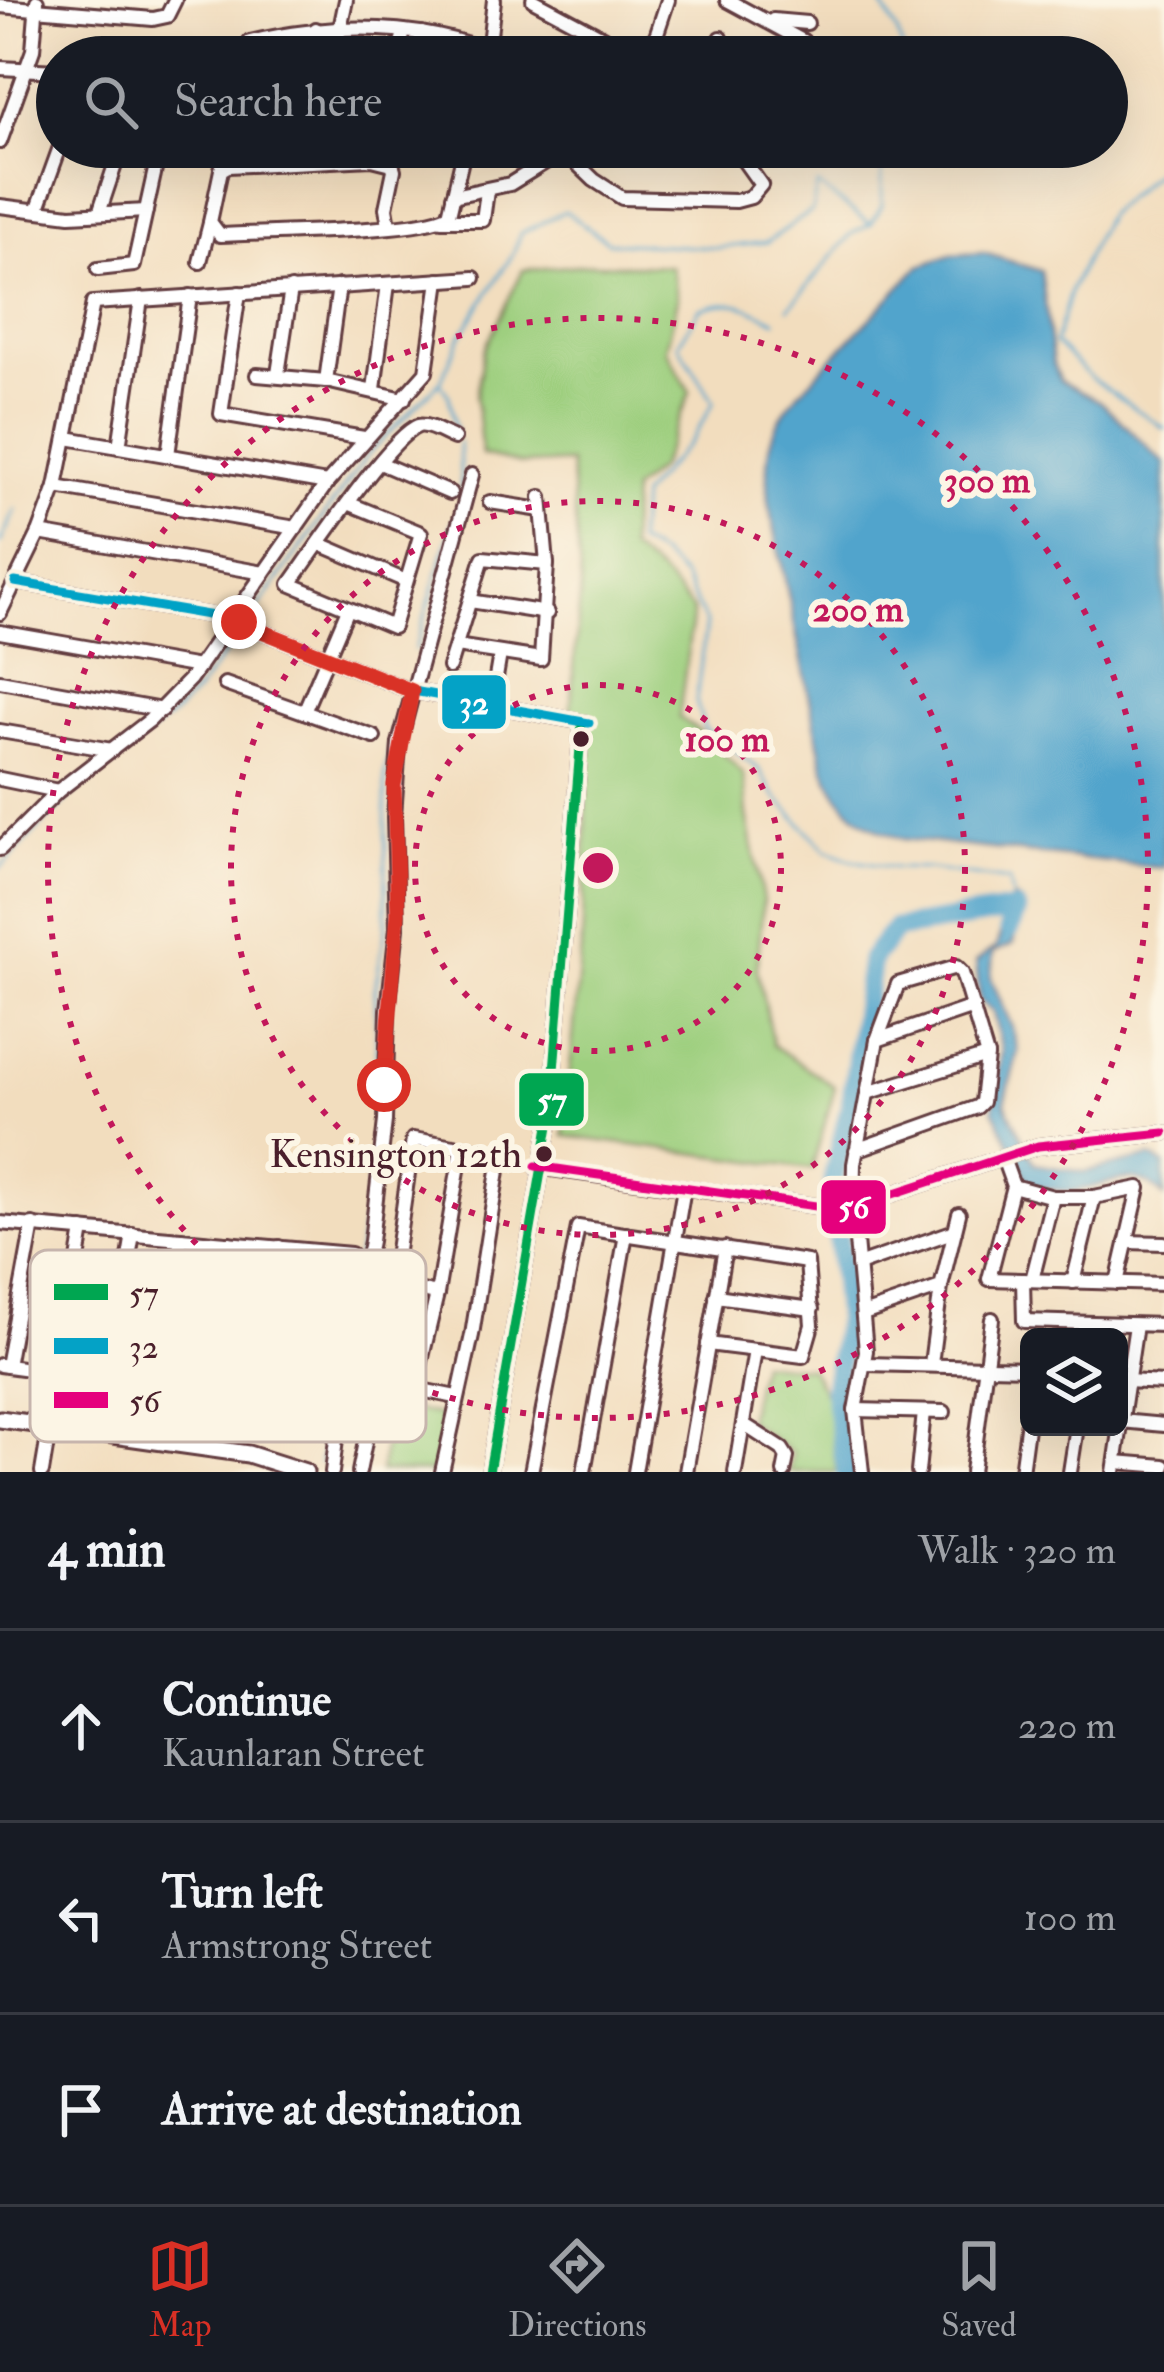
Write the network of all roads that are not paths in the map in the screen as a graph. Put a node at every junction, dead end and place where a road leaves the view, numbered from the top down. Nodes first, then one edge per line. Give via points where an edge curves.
1 (175, 0) edge
2 (346, 0) edge
3 (494, 0) edge
4 (533, 0) edge
5 (668, 0) edge
6 (727, 0) edge
7 (36, 4) edge
8 (0, 6) edge
9 (766, 19) junction
10 (807, 23) dead end
11 (340, 27) junction
12 (316, 29) junction
13 (404, 31) junction
14 (422, 33) junction
15 (280, 36) edge
16 (314, 36) edge
17 (338, 36) edge
18 (403, 36) edge
19 (421, 36) edge
20 (431, 36) edge
21 (490, 36) edge
22 (603, 36) edge
23 (653, 36) edge
24 (795, 36) edge
25 (0, 68) edge
26 (27, 69) junction
27 (36, 70) edge
28 (0, 142) edge
29 (52, 168) edge
30 (114, 168) edge
31 (155, 168) edge
32 (224, 168) edge
33 (460, 168) edge
34 (536, 168) edge
35 (583, 168) edge
36 (749, 168) edge
37 (221, 170) joint
38 (394, 170) edge
39 (487, 191) junction
40 (453, 196) junction
41 (0, 206) edge
42 (38, 208) junction
43 (146, 211) junction
44 (99, 213) junction
45 (439, 220) junction
46 (210, 222) junction
47 (389, 225) junction
48 (200, 262) dead end
49 (98, 269) dead end
50 (473, 278) dead end
51 (440, 280) junction
52 (388, 284) junction
53 (339, 286) junction
54 (291, 290) junction
55 (239, 292) junction
56 (190, 296) junction
57 (141, 299) junction
58 (278, 374) junction
59 (257, 375) dead end
60 (326, 381) junction
61 (374, 389) junction
62 (404, 399) junction
63 (68, 438) junction
64 (364, 438) junction
65 (454, 438) dead end
66 (119, 447) junction
67 (168, 455) junction
68 (380, 463) junction
69 (472, 475) dead end
70 (327, 483) junction
71 (56, 488) junction
72 (450, 493) dead end
73 (490, 502) dead end
74 (348, 503) junction
75 (296, 528) junction
76 (39, 533) junction
77 (320, 544) junction
78 (547, 564) junction
79 (264, 572) junction
80 (406, 581) junction
81 (15, 582) junction
82 (470, 601) junction
83 (348, 609) junction
84 (547, 613) junction
85 (0, 614) edge
86 (235, 620) junction
87 (0, 632) edge
88 (456, 646) junction
89 (500, 654) junction
90 (327, 657) junction
91 (449, 667) dead end
92 (199, 668) junction
93 (0, 681) edge
94 (225, 684) dead end
95 (412, 691) junction
96 (491, 707) junction
97 (162, 710) junction
98 (304, 712) junction
99 (0, 731) edge
100 (374, 737) dead end
101 (112, 750) junction
102 (0, 779) edge
103 (58, 790) junction
104 (0, 830) edge
105 (16, 832) junction
106 (0, 849) edge
107 (973, 1007) junction
108 (878, 1040) junction
109 (987, 1056) junction
110 (867, 1093) junction
111 (1164, 1132) edge
112 (462, 1147) junction
113 (856, 1150) junction
114 (1007, 1157) junction
115 (539, 1167) junction
116 (1013, 1186) junction
117 (685, 1188) junction
118 (1053, 1197) junction
119 (1094, 1197) junction
120 (851, 1207) junction
121 (959, 1214) dead end
122 (0, 1222) edge
123 (33, 1226) junction
124 (83, 1230) junction
125 (955, 1231) junction
126 (133, 1234) junction
127 (626, 1234) junction
128 (181, 1238) junction
129 (675, 1241) junction
130 (1126, 1242) junction
131 (229, 1243) junction
132 (1164, 1243) edge
133 (278, 1247) junction
134 (725, 1249) junction
135 (79, 1250) edge
136 (130, 1250) edge
137 (179, 1250) edge
138 (228, 1250) edge
139 (277, 1250) edge
140 (307, 1250) edge
141 (368, 1250) edge
142 (397, 1250) edge
143 (858, 1265) junction
144 (1028, 1280) junction
145 (1073, 1282) junction
146 (1117, 1283) junction
147 (1164, 1284) edge
148 (941, 1287) junction
149 (426, 1292) edge
150 (437, 1294) junction
151 (716, 1296) junction
152 (812, 1309) junction
153 (863, 1314) junction
154 (992, 1319) dead end
155 (1136, 1325) junction
156 (1164, 1325) edge
157 (426, 1340) edge
158 (708, 1344) junction
159 (755, 1350) junction
160 (866, 1364) junction
161 (932, 1364) junction
162 (4, 1366) edge
163 (987, 1366) junction
164 (1020, 1368) edge
165 (1128, 1375) edge
166 (1128, 1381) edge
167 (1164, 1383) edge
168 (426, 1389) edge
169 (456, 1396) junction
170 (855, 1410) junction
171 (924, 1412) junction
172 (944, 1412) dead end
173 (0, 1419) edge
174 (1128, 1422) edge
175 (30, 1423) edge
176 (743, 1424) junction
177 (1164, 1425) edge
178 (1026, 1436) edge
179 (1076, 1436) edge
180 (1119, 1436) edge
181 (47, 1442) edge
182 (163, 1442) edge
183 (336, 1442) edge
184 (365, 1442) edge
185 (1164, 1466) edge
186 (1115, 1467) edge
187 (42, 1472) edge
188 (305, 1472) edge
189 (332, 1472) edge
190 (359, 1472) edge
191 (442, 1472) edge
192 (489, 1472) edge
193 (531, 1472) edge
194 (584, 1472) edge
195 (635, 1472) edge
196 (686, 1472) edge
197 (735, 1472) edge
198 (784, 1472) edge
199 (862, 1472) edge
200 (918, 1472) edge
201 (972, 1472) edge
202 (1021, 1472) edge
203 (1070, 1472) edge

1 - 7 street via 167,16 152,19
2 - 11 street
3 - 21 street
4 - 22 street
5 - 23 street
6 - 9 street
7 - 8 street
7 - 26 street
9 - 10 street
9 - 24 street
11 - 12 street
11 - 13 street
11 - 17 street
12 - 15 street
12 - 16 street
13 - 14 street
13 - 18 street
14 - 19 street
14 - 20 street
25 - 26 street
26 - 27 street
26 - 28 street
29 - 42 street
30 - 44 street
31 - 43 street
32 - 37 street
33 - 40 street
34 - 39 street
35 - 36 street via 622,198 736,201 761,185
37 - 46 street
38 - 47 street
39 - 40 street
39 - 45 street via 483,220
40 - 45 street via 449,215
41 - 42 street
42 - 44 street
43 - 44 street
43 - 49 street via 134,265
45 - 47 street
46 - 47 street via 220,235
46 - 48 street
50 - 51 street
51 - 52 street
51 - 62 street via 429,362
52 - 53 street
52 - 61 street
53 - 54 street
53 - 60 street
54 - 55 street
54 - 58 street
55 - 56 street
55 - 64 street via 221,413
56 - 57 street
56 - 67 street
57 - 63 street via 93,304
57 - 66 street
58 - 59 street
58 - 60 street
60 - 61 street
61 - 62 street
62 - 64 street
63 - 66 street
63 - 71 street
64 - 70 street
65 - 68 street via 420,425
66 - 67 street
67 - 70 street
68 - 72 street
68 - 74 street
69 - 95 street
70 - 75 street
71 - 75 street
71 - 76 street
73 - 78 street via 541,503
74 - 77 street
74 - 80 street via 421,533
75 - 79 street
76 - 79 street
76 - 81 street
77 - 80 street
77 - 83 street via 290,584
78 - 82 street via 482,558
78 - 84 street
79 - 86 street
80 - 83 street via 393,626
81 - 85 street
81 - 86 street
82 - 84 street
82 - 88 street
83 - 90 street
84 - 89 street via 541,659
86 - 90 street
86 - 92 street
87 - 92 street
88 - 89 street
88 - 91 street
89 - 96 street
90 - 95 street
90 - 98 street
92 - 97 street
93 - 97 street
94 - 98 street
95 - 96 street
95 - 141 street via 394,785 398,914
96 - 115 street via 585,723
97 - 101 street
98 - 100 street
99 - 101 street
101 - 103 street
102 - 103 street
103 - 105 street
104 - 105 street
105 - 106 street
107 - 108 street
107 - 108 street via 956,968 904,982
107 - 109 street
108 - 110 street
109 - 110 street
109 - 113 street via 977,1107
110 - 113 street
111 - 114 street
112 - 142 street via 413,1139
112 - 150 street
112 - 169 street via 500,1158
113 - 120 street
114 - 116 street
114 - 120 street
115 - 117 street
115 - 192 street
116 - 118 street
116 - 144 street via 989,1279
117 - 120 street
117 - 129 street
118 - 119 street
118 - 144 street
119 - 130 street via 1139,1188
119 - 145 street
120 - 143 street
121 - 125 street
122 - 123 street
123 - 124 street
123 - 162 street
124 - 126 street
124 - 135 street
125 - 143 street
125 - 148 street
126 - 128 street
126 - 136 street
127 - 129 street
127 - 193 street via 578,1227
127 - 194 street
128 - 131 street
128 - 137 street
129 - 134 street
129 - 195 street
130 - 132 street
130 - 146 street
131 - 133 street
131 - 138 street
133 - 139 street
133 - 140 street
134 - 151 street
134 - 152 street via 807,1262
143 - 153 street
144 - 145 street
144 - 155 street via 1024,1321
145 - 146 street
146 - 147 street
148 - 153 street
148 - 161 street
149 - 150 street
150 - 157 street
151 - 152 street
151 - 158 street
152 - 159 street via 802,1356
153 - 160 street
154 - 163 street
155 - 156 street
155 - 165 street
158 - 159 street
158 - 196 street
159 - 176 street
160 - 161 street
160 - 170 street
161 - 163 street
163 - 164 street
163 - 201 street
166 - 167 street
168 - 169 street
169 - 191 street
170 - 171 street
170 - 199 street
171 - 172 street
171 - 200 street
173 - 175 street
174 - 177 street
176 - 197 street
176 - 198 street via 782,1449
178 - 202 street
179 - 203 street
180 - 186 street
181 - 187 street
182 - 188 street
183 - 189 street
184 - 190 street
185 - 186 street

